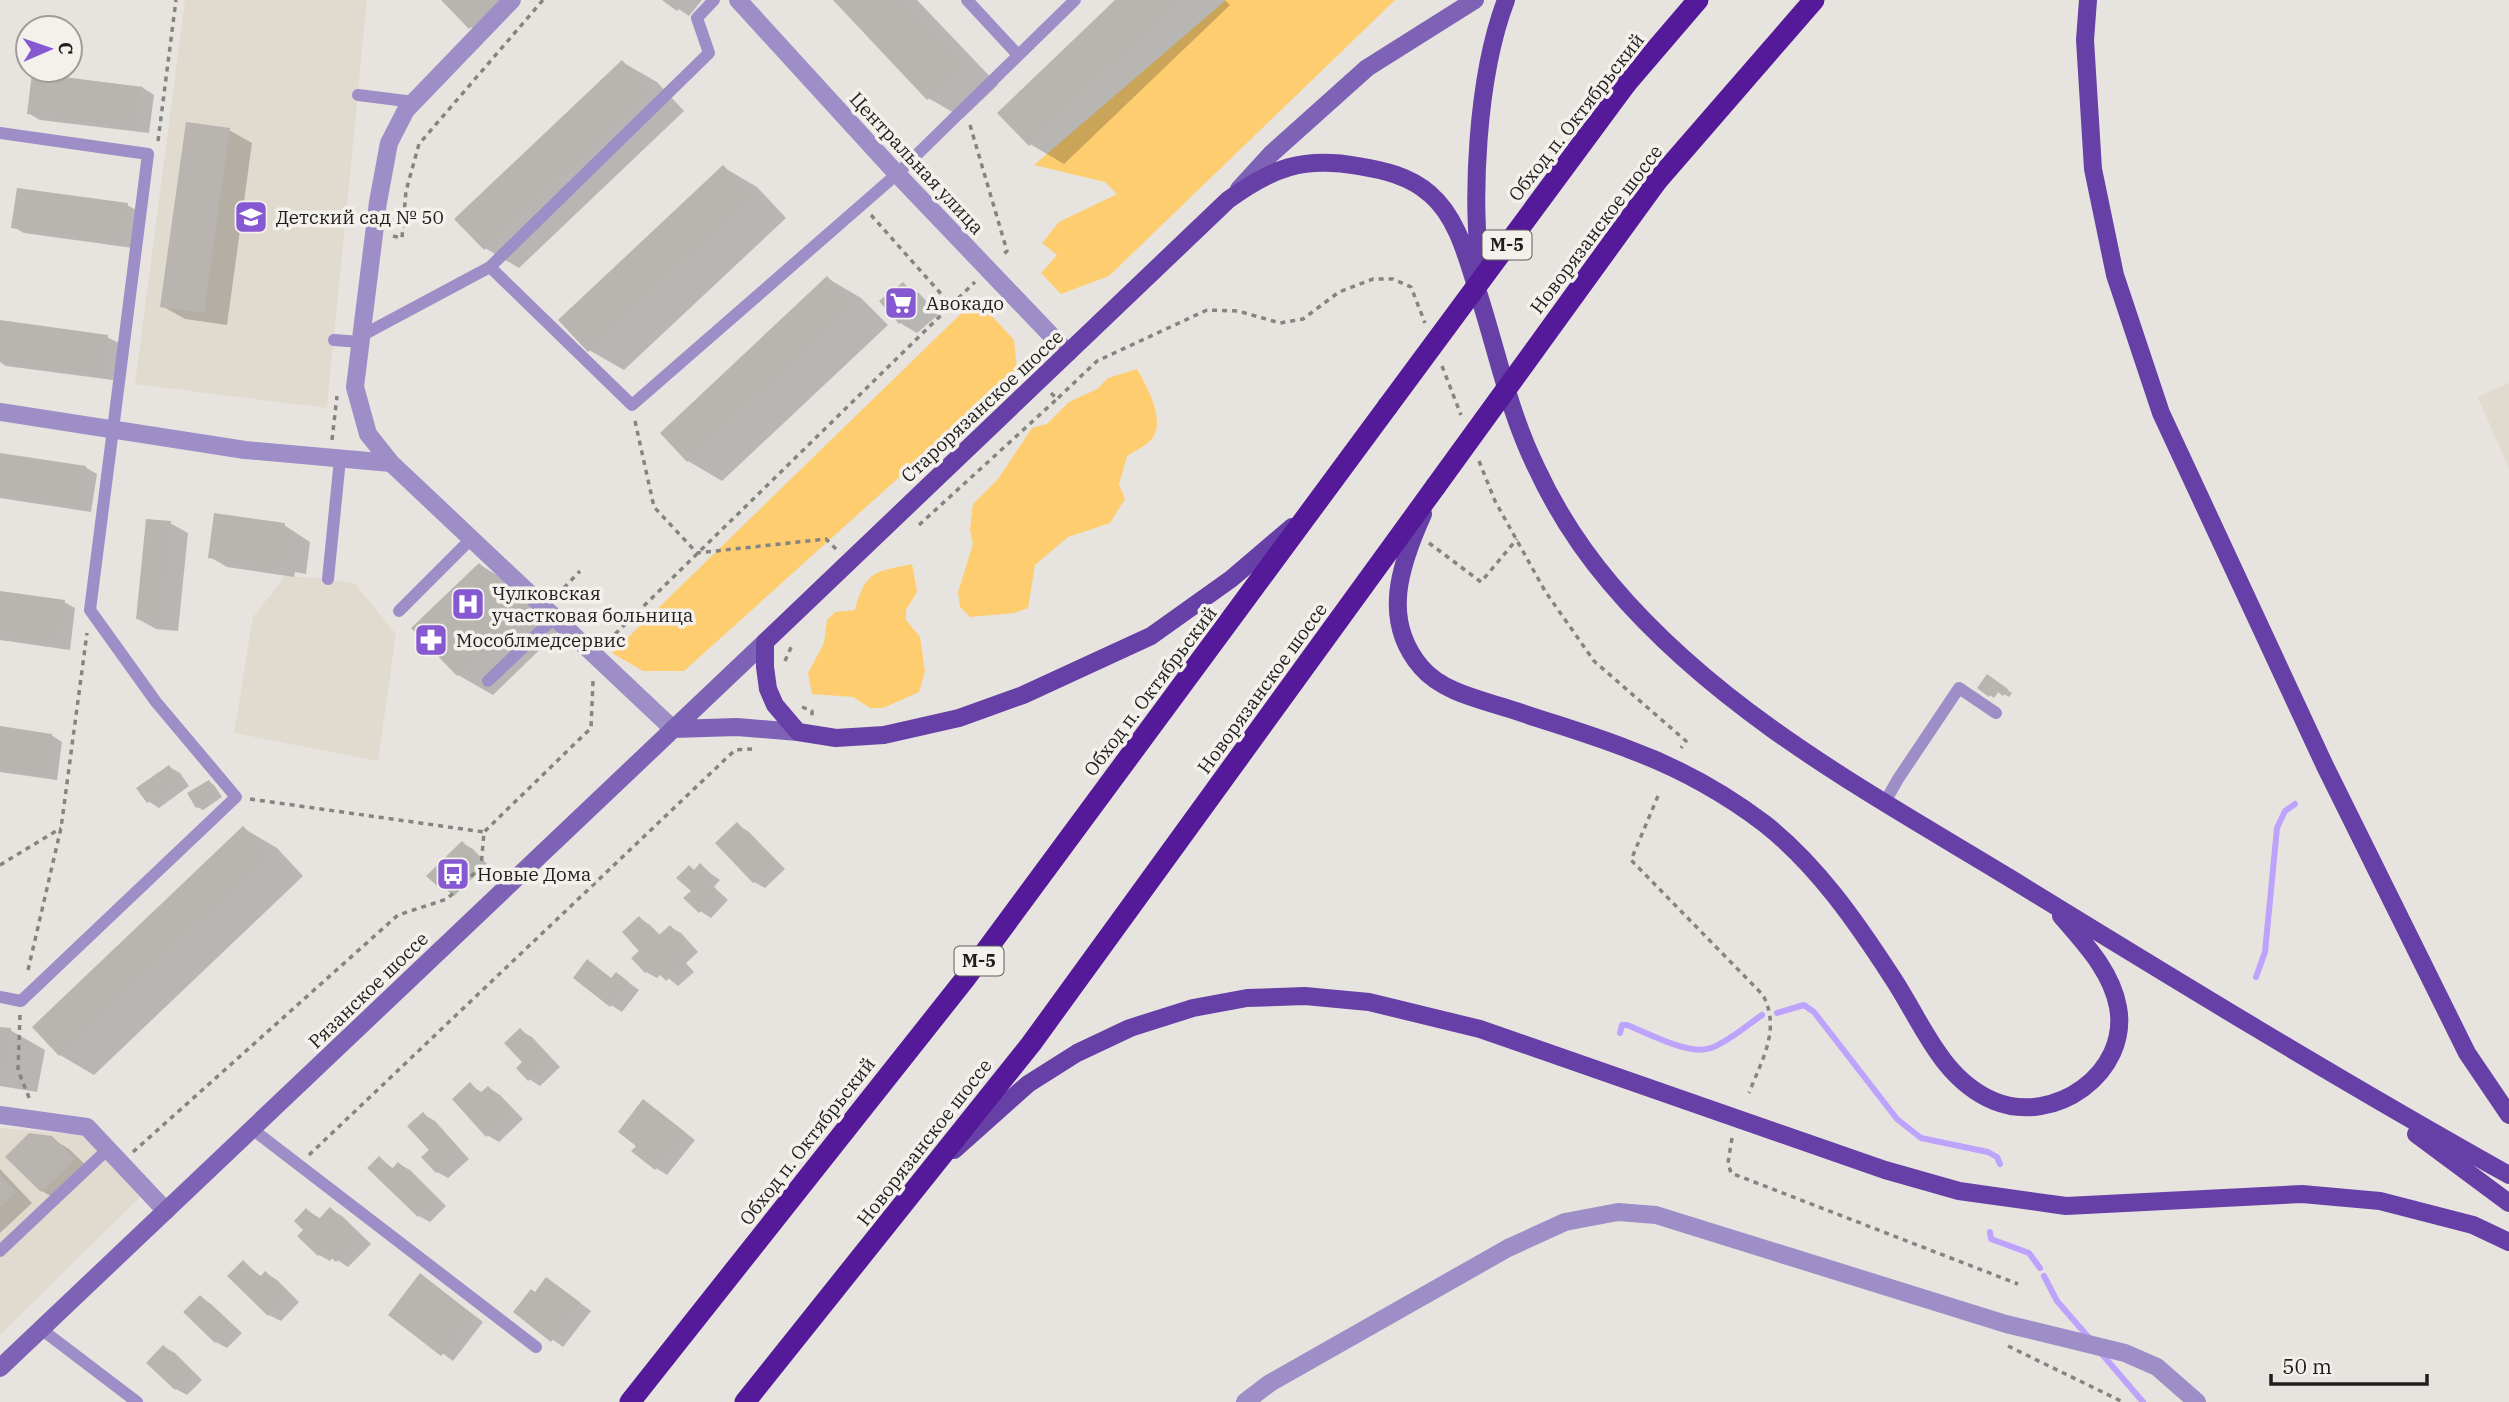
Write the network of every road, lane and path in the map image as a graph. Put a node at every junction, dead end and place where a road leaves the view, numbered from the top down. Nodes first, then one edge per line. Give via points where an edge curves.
1 (176, 0) edge
2 (512, 0) edge
3 (543, 0) edge
4 (714, 0) edge
5 (738, 0) edge
6 (967, 0) edge
7 (1074, 0) edge
8 (1475, 0) edge
9 (1506, 0) edge
10 (1699, 0) edge
11 (1814, 0) edge
12 (2088, 0) edge
13 (1018, 55) junction
14 (358, 95) dead end
15 (414, 102) junction
16 (965, 107) junction
17 (0, 134) edge
18 (157, 151) dead end
19 (897, 174) junction
20 (1228, 201) junction
21 (862, 204) junction
22 (374, 232) junction
23 (1007, 251) dead end
24 (490, 267) junction
25 (976, 280) dead end
26 (951, 305) junction
27 (1426, 325) dead end
28 (1489, 326) junction
29 (361, 339) junction
30 (334, 340) dead end
31 (1068, 353) junction
32 (1097, 361) dead end
33 (1441, 362) dead end
34 (338, 390) dead end
35 (1057, 399) dead end
36 (632, 405) junction
37 (0, 412) edge
38 (1465, 425) dead end
39 (114, 430) junction
40 (319, 438) dead end
41 (1475, 450) dead end
42 (340, 459) junction
43 (391, 463) junction
44 (1436, 486) junction
45 (1313, 508) junction
46 (914, 529) dead end
47 (471, 539) junction
48 (1424, 539) dead end
49 (1517, 540) junction
50 (697, 553) junction
51 (848, 561) junction
52 (328, 579) dead end
53 (90, 610) junction
54 (399, 611) dead end
55 (555, 617) junction
56 (793, 641) dead end
57 (765, 642) junction
58 (594, 654) junction
59 (783, 667) dead end
60 (488, 681) dead end
61 (794, 700) dead end
62 (1996, 713) dead end
63 (673, 729) junction
64 (803, 733) junction
65 (1681, 748) dead end
66 (759, 749) dead end
67 (1658, 796) dead end
68 (236, 797) junction
69 (1885, 802) junction
70 (61, 828) junction
71 (484, 832) junction
72 (0, 865) edge
73 (2049, 903) junction
74 (0, 997) edge
75 (21, 1001) junction
76 (2360, 1092) junction
77 (1749, 1093) dead end
78 (0, 1115) edge
79 (2509, 1115) edge
80 (38, 1120) junction
81 (252, 1129) junction
82 (1732, 1138) dead end
83 (108, 1149) junction
84 (121, 1162) junction
85 (298, 1165) junction
86 (931, 1171) junction
87 (2509, 1175) edge
88 (2509, 1203) edge
89 (166, 1211) junction
90 (2509, 1242) edge
91 (0, 1251) edge
92 (2018, 1284) dead end
93 (41, 1329) junction
94 (2000, 1342) dead end
95 (536, 1347) dead end
96 (3, 1359) edge
97 (2194, 1400) edge
98 (137, 1402) edge
99 (630, 1402) edge
100 (745, 1402) edge
101 (1245, 1402) edge
102 (2123, 1402) edge

1 - 18 path
2 - 15 street
3 - 22 path via 419,144 406,191 402,238
4 - 24 lane via 697,18 709,53
5 - 19 street, Центральная улица
6 - 13 lane
7 - 13 lane
8 - 20 main road via 1367,68 1271,154
9 - 28 main road via 1488,67 1478,158 1479,247
10 - 45 highway, Обход п. Октябрьский / М-5, bridge via 1626,84
11 - 44 highway, Новорязанское шоссе, bridge via 1657,181
12 - 79 main road via 2085,40 2093,169 2115,275 2161,413 2325,766 2467,1053
13 - 16 lane
14 - 15 lane
15 - 22 street via 389,143
16 - 19 lane
16 - 23 path
17 - 39 lane via 148,154
19 - 21 lane
19 - 31 street, Центральная улица
20 - 28 main road, Старорязанское шоссе via 1271,173 1295,165 1378,169 1414,182 1440,204 1452,223
20 - 31 main road, Старорязанское шоссе
21 - 26 path
21 - 36 lane
22 - 29 street
24 - 29 lane
24 - 36 lane
25 - 26 path
26 - 50 path
27 - 32 path via 1411,287 1392,279 1373,279 1339,292 1303,319 1280,323 1238,311 1207,310
28 - 69 main road via 1509,400 1536,468 1609,582 1707,680 1786,740
29 - 30 lane
29 - 43 street via 355,387 368,433
31 - 51 main road, Старорязанское шоссе
33 - 38 path
34 - 40 path via 332,440
35 - 46 path
36 - 50 path via 654,507
37 - 39 street
39 - 42 street
39 - 53 lane
41 - 49 path
42 - 43 street
42 - 52 lane
43 - 47 street
44 - 73 main road via 1414,534 1399,584 1398,618 1406,648 1424,670 1445,686 1472,697 1629,749 1681,772 1718,790 1768,826 1806,862 1854,921 1954,1074 1995,1102 2016,1107 2061,1101 2082,1090 2111,1056 2118,1034 2118,1008 2110,978
44 - 86 highway, Новорязанское шоссе via 1031,1044
45 - 64 main road via 1231,579 1152,636 1023,695 959,718 884,735 835,738
45 - 99 highway, Обход п. Октябрьский / М-5 via 965,979
47 - 54 lane
47 - 55 street
48 - 49 path via 1480,582
49 - 65 path via 1545,591 1594,661 1686,741
50 - 51 path via 826,539
50 - 58 path
51 - 57 main road, Старорязанское шоссе
53 - 68 lane via 156,702
53 - 70 path
55 - 58 street
55 - 60 lane
56 - 59 path
57 - 63 main road, Рязанское шоссе
57 - 64 main road via 768,689 775,705
58 - 63 street
58 - 71 path via 591,728
61 - 64 path via 812,711
62 - 69 lane via 1959,688
63 - 64 main road via 737,727
63 - 81 main road, Рязанское шоссе
66 - 85 path via 736,750
67 - 77 path via 1631,860 1763,995 1772,1023
68 - 71 path
68 - 75 lane
69 - 73 main road
70 - 72 path
70 - 75 path
71 - 84 path via 481,867 447,899 398,915
73 - 76 main road
74 - 75 lane
75 - 80 path via 18,1070
76 - 87 main road
76 - 88 main road
78 - 80 street
80 - 83 street via 87,1127
81 - 85 lane
81 - 89 main road, Рязанское шоссе
82 - 92 path via 1731,1173
83 - 84 street
83 - 91 lane
84 - 89 street
85 - 95 lane
86 - 90 main road via 1028,1084 1077,1053 1193,1007 1247,998 1305,996 1369,1002 1480,1029 1885,1170 1959,1191 2066,1206 2302,1194 2380,1201 2473,1224
86 - 100 highway, Новорязанское шоссе
89 - 93 main road, Рязанское шоссе
93 - 96 main road, Рязанское шоссе
93 - 98 lane
94 - 102 path
97 - 101 street via 2157,1367 2125,1353 2006,1324 1656,1215 1618,1212 1565,1222 1508,1248 1270,1383

